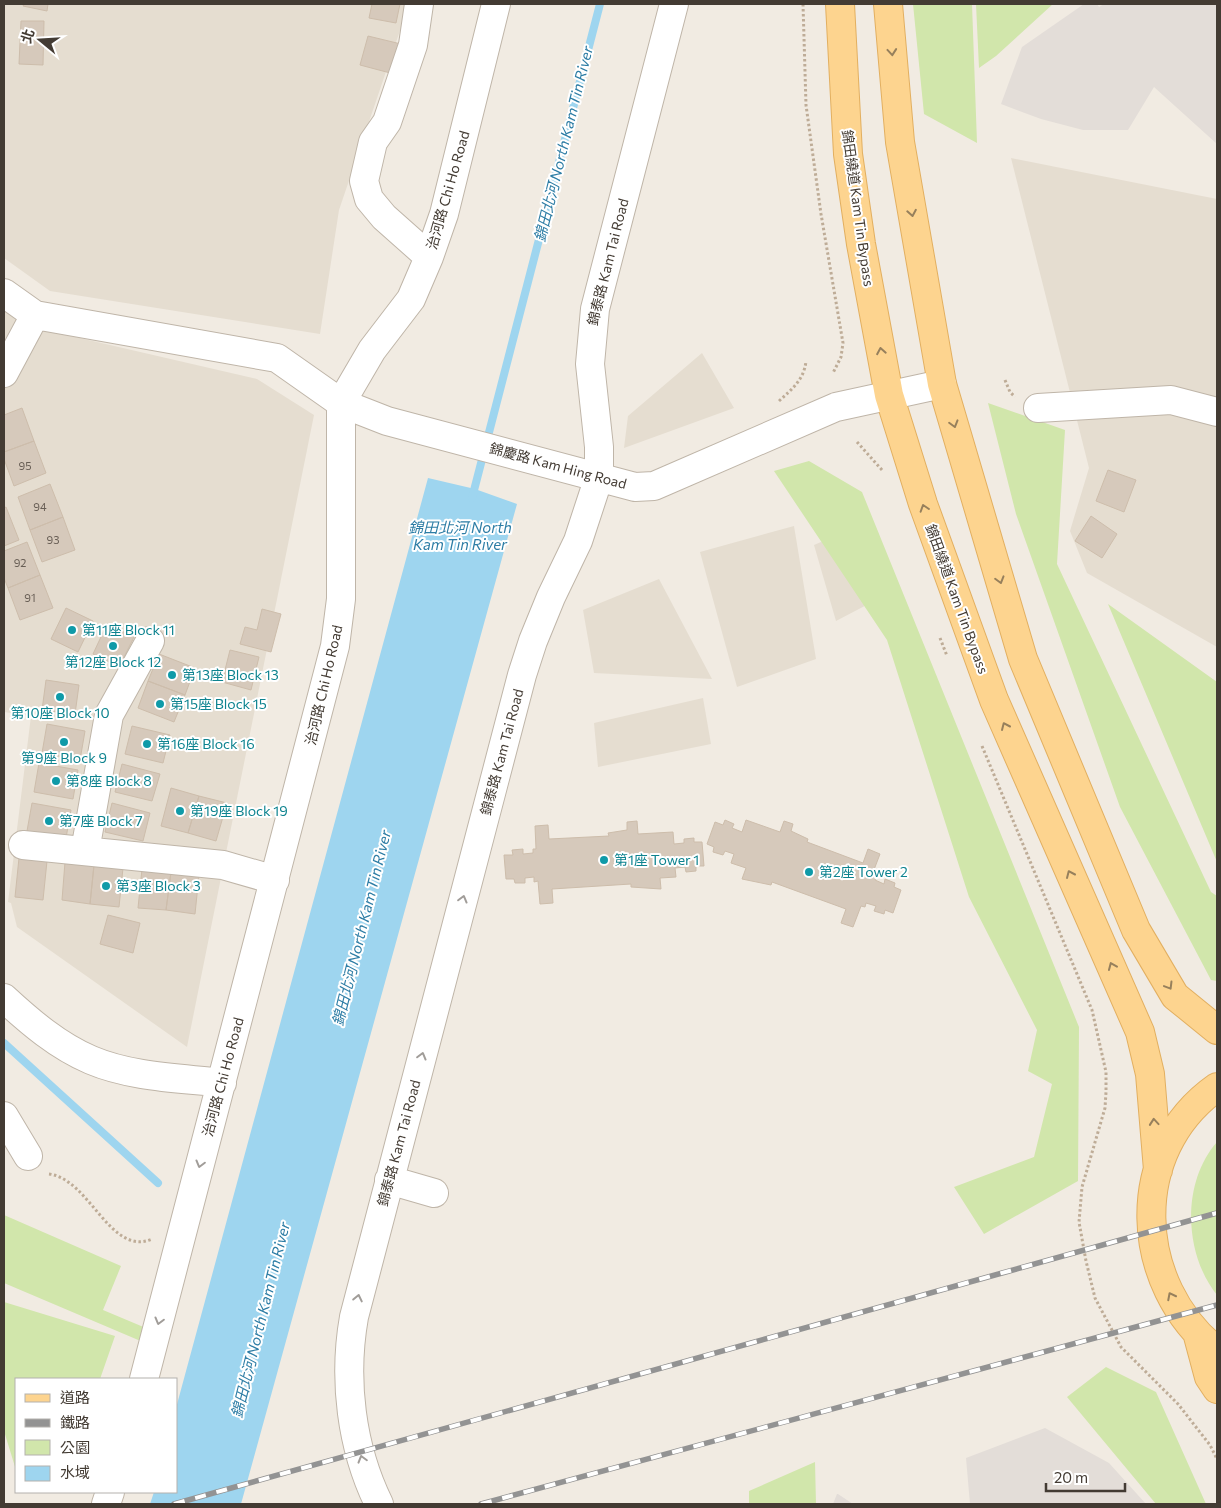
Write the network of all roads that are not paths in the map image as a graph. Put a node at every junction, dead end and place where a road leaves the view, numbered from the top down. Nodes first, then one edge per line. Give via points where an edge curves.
1 (419, 4) edge
2 (496, 4) edge
3 (674, 4) edge
4 (840, 4) edge
5 (888, 4) edge
6 (429, 257) junction
7 (4, 293) edge
8 (35, 315) junction
9 (4, 373) edge
10 (942, 384) junction
11 (889, 395) junction
12 (341, 403) junction
13 (1029, 403) road end
14 (1217, 412) edge
15 (599, 477) junction
16 (150, 642) dead end
17 (23, 845) dead end
18 (85, 851) junction
19 (275, 880) junction
20 (4, 998) edge
21 (1217, 1030) edge
22 (222, 1083) junction
23 (1217, 1087) edge
24 (4, 1116) edge
25 (34, 1164) road end
26 (1158, 1170) junction
27 (389, 1180) junction
28 (434, 1193) dead end
29 (1208, 1344) edge
30 (144, 1378) edge
31 (1217, 1390) edge
32 (379, 1504) edge

1 - 6 street via 413,45 387,122 373,142 364,181 369,199 384,217
2 - 6 street, 治河路 Chi Ho Road via 444,214
3 - 15 street, 錦泰路 Kam Tai Road via 595,309 590,364
11 -> 4 main road, 錦田繞道 Kam Tin Bypass via 848,154
5 -> 10 main road via 900,142
6 - 12 street, 治河路 Chi Ho Road via 411,299 372,350
7 - 8 street
8 - 9 street
8 - 12 street, 錦慶路 Kam Hing Road via 277,358
10 - 11 street, 錦慶路 Kam Hing Road
10 -> 21 main road via 1023,659 1136,930 1175,996
11 - 15 street, 錦慶路 Kam Hing Road via 836,407 654,486 635,487
26 -> 11 main road, 錦田繞道 Kam Tin Bypass via 1150,1074 1140,1032 994,700 926,513
12 - 15 street, 錦慶路 Kam Hing Road via 387,421
12 - 19 street, 治河路 Chi Ho Road via 340,622
13 - 14 street via 1171,400
27 -> 15 street, 錦泰路 Kam Tai Road via 522,675 544,614 578,541
16 - 18 street via 109,715
17 - 18 street
18 - 19 street via 224,865
19 - 22 street, 治河路 Chi Ho Road
20 - 22 street via 62,1044 91,1060 144,1074
22 -> 30 street, 治河路 Chi Ho Road
23 - 26 main road via 1207,1094 1171,1138
24 - 25 street
29 -> 26 main road via 1178,1312 1161,1276 1151,1206
27 - 28 street
32 -> 27 street, 錦泰路 Kam Tai Road via 356,1437 349,1371 354,1317
29 - 31 main road via 1210,1377

